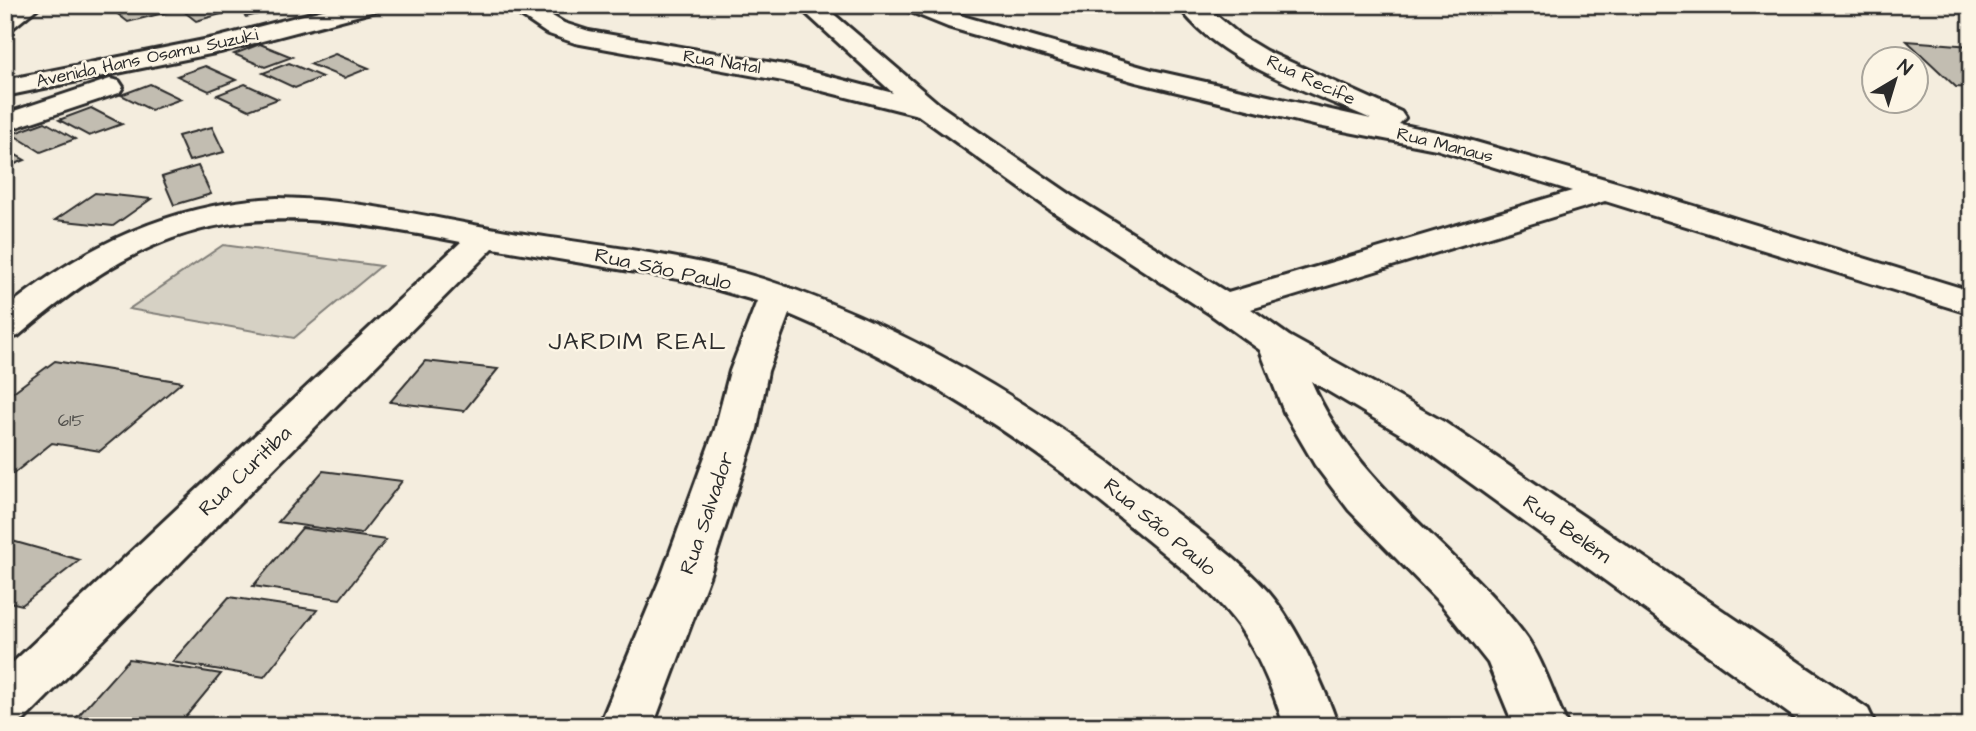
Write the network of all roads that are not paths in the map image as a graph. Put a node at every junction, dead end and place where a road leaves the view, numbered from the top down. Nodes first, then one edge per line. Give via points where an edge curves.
1 (29, 5) edge
2 (371, 5) edge
3 (517, 5) edge
4 (809, 5) edge
5 (914, 5) edge
6 (1190, 5) edge
7 (5, 22) edge
8 (219, 44) junction
9 (5, 88) edge
10 (931, 113) junction
11 (5, 123) edge
12 (1441, 141) junction
13 (1608, 190) junction
14 (486, 237) junction
15 (777, 296) junction
16 (1971, 303) edge
17 (1223, 306) junction
18 (5, 328) edge
19 (1276, 344) junction
20 (5, 704) edge
21 (626, 726) edge
22 (1311, 726) edge
23 (1541, 726) edge
24 (1849, 726) edge

1 - 7 street
2 - 8 street, Avenida Hans Osamu Suzuki
3 - 10 street, Rua Natal via 555,28 584,38 785,73
4 - 10 street
5 - 12 street, Rua Manaus via 957,22 1145,76 1318,118
6 - 12 street, Rua Recife via 1242,48
8 - 9 street, Avenida Hans Osamu Suzuki
8 - 11 street
10 - 17 street
12 - 13 street, Rua Manaus
13 - 16 street, Rua Manaus
13 - 17 street
14 - 15 street, Rua São Paulo via 691,271
14 - 18 street, Rua São Paulo via 284,208 213,215 158,229 114,248 69,276
14 - 20 street, Rua Curitiba
15 - 21 street, Rua Salvador via 685,577
15 - 22 street, Rua São Paulo via 877,338 1037,433 1119,491 1255,611
17 - 19 street
19 - 23 street via 1304,412 1330,454 1364,499 1458,590 1508,651
19 - 24 street, Rua Belém via 1429,432

